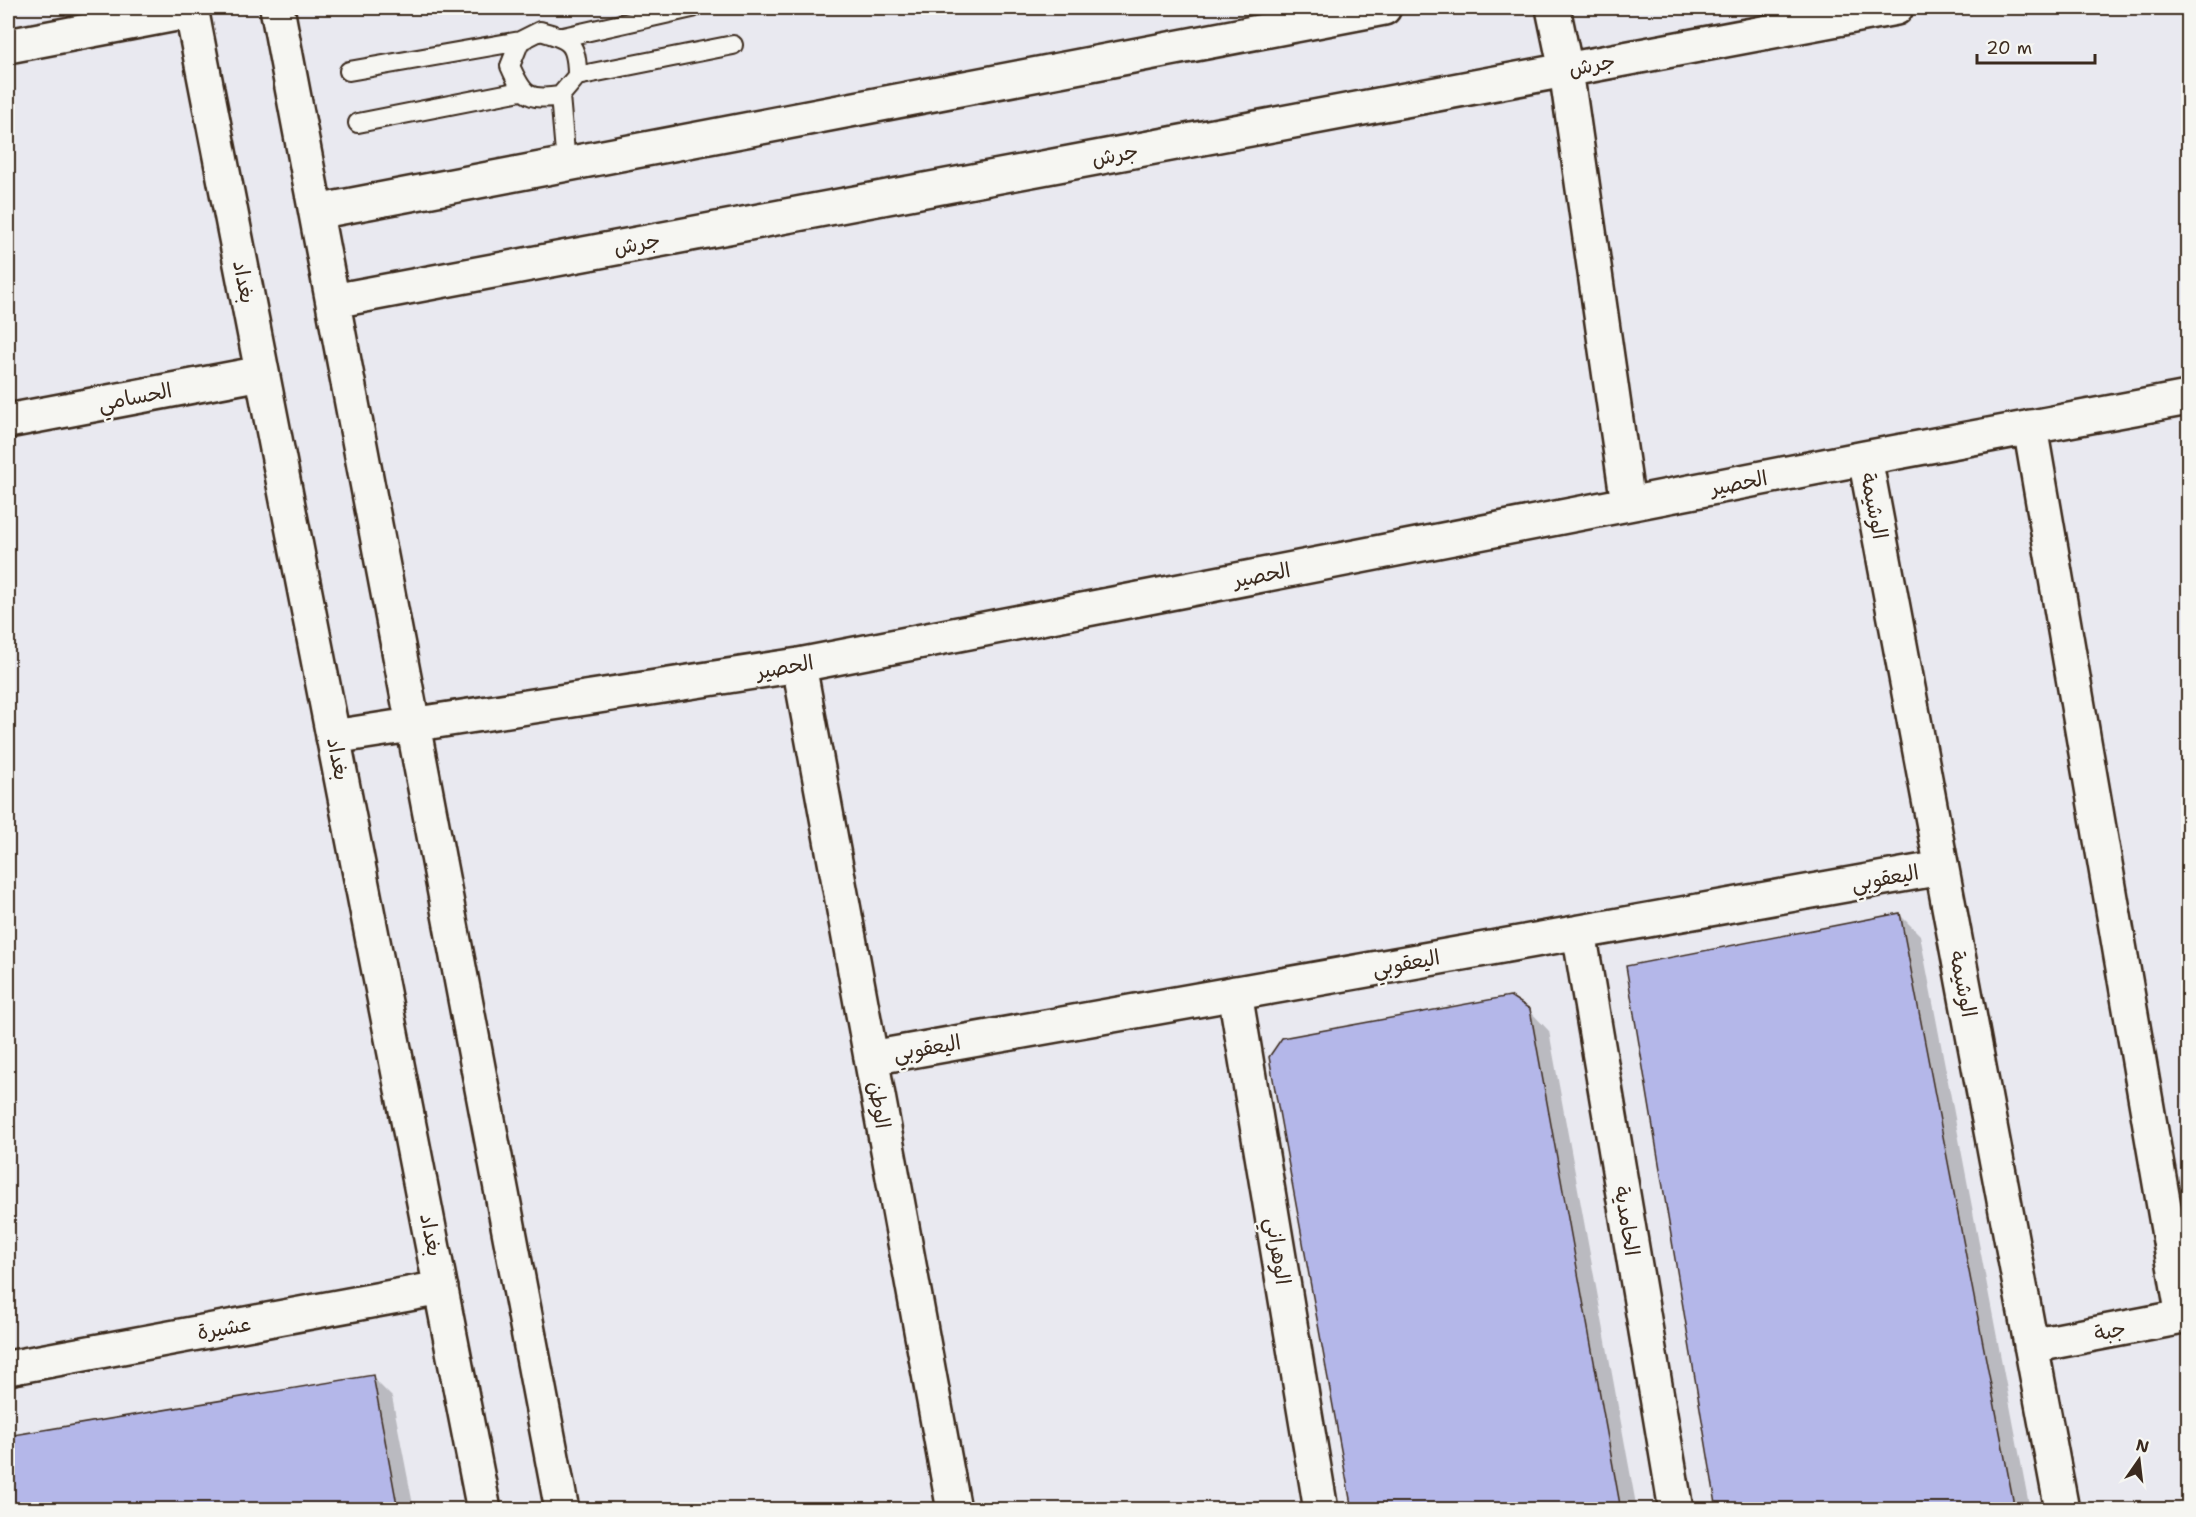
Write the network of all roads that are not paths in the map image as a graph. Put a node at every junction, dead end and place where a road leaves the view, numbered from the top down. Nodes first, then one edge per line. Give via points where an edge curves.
1 (277, 8) edge
2 (692, 8) edge
3 (1384, 8) edge
4 (1553, 8) edge
5 (1896, 8) edge
6 (191, 9) edge
7 (1347, 11) edge
8 (1260, 19) edge
9 (563, 36) junction
10 (520, 41) junction
11 (733, 45) dead end
12 (8, 46) edge
13 (1566, 70) junction
14 (348, 71) dead end
15 (577, 76) junction
16 (521, 91) junction
17 (560, 96) junction
18 (358, 123) dead end
19 (566, 164) junction
20 (316, 212) junction
21 (333, 301) junction
22 (262, 373) junction
23 (2188, 398) edge
24 (8, 421) edge
25 (2030, 427) junction
26 (1865, 458) junction
27 (1628, 504) junction
28 (799, 665) junction
29 (412, 724) junction
30 (333, 737) junction
31 (1941, 868) junction
32 (1579, 932) junction
33 (1236, 993) junction
34 (871, 1058) junction
35 (441, 1288) junction
36 (2186, 1316) edge
37 (2031, 1346) junction
38 (8, 1368) edge
39 (484, 1509) edge
40 (562, 1509) edge
41 (954, 1509) edge
42 (1321, 1509) edge
43 (1676, 1509) edge
44 (2062, 1509) edge

1 - 20 street
2 - 9 lane
3 - 7 street
4 - 13 street
5 - 13 street, جرش
6 - 12 street
6 - 22 street, بغداد
7 - 8 street
8 - 19 street
9 - 10 lane via 540,31
9 - 15 lane via 577,54
10 - 14 lane
10 - 16 lane via 510,66
11 - 15 lane
13 - 21 street, جرش
13 - 27 street
15 - 17 lane
16 - 17 lane via 540,99
16 - 18 lane
17 - 19 lane
19 - 20 street
20 - 21 street
21 - 29 street
22 - 24 street, الحسامي
22 - 30 street, بغداد
23 - 25 street, الحصير
25 - 26 street, الحصير
25 - 36 street
26 - 27 street, الحصير
26 - 31 street, الوشيمة
27 - 28 street, الحصير
28 - 29 street, الحصير
28 - 34 street, الوطن
29 - 30 street, الحصير
29 - 40 street
30 - 35 street, بغداد
31 - 32 street, اليعقوبي
31 - 37 street, الوشيمة
32 - 33 street, اليعقوبي
32 - 43 street, الحامدية
33 - 34 street, اليعقوبي
33 - 42 street, الوهراني
34 - 41 street, الوطن
35 - 38 street, عشيرة
35 - 39 street, بغداد
36 - 37 street, جبة
37 - 44 street, الوشيمة

